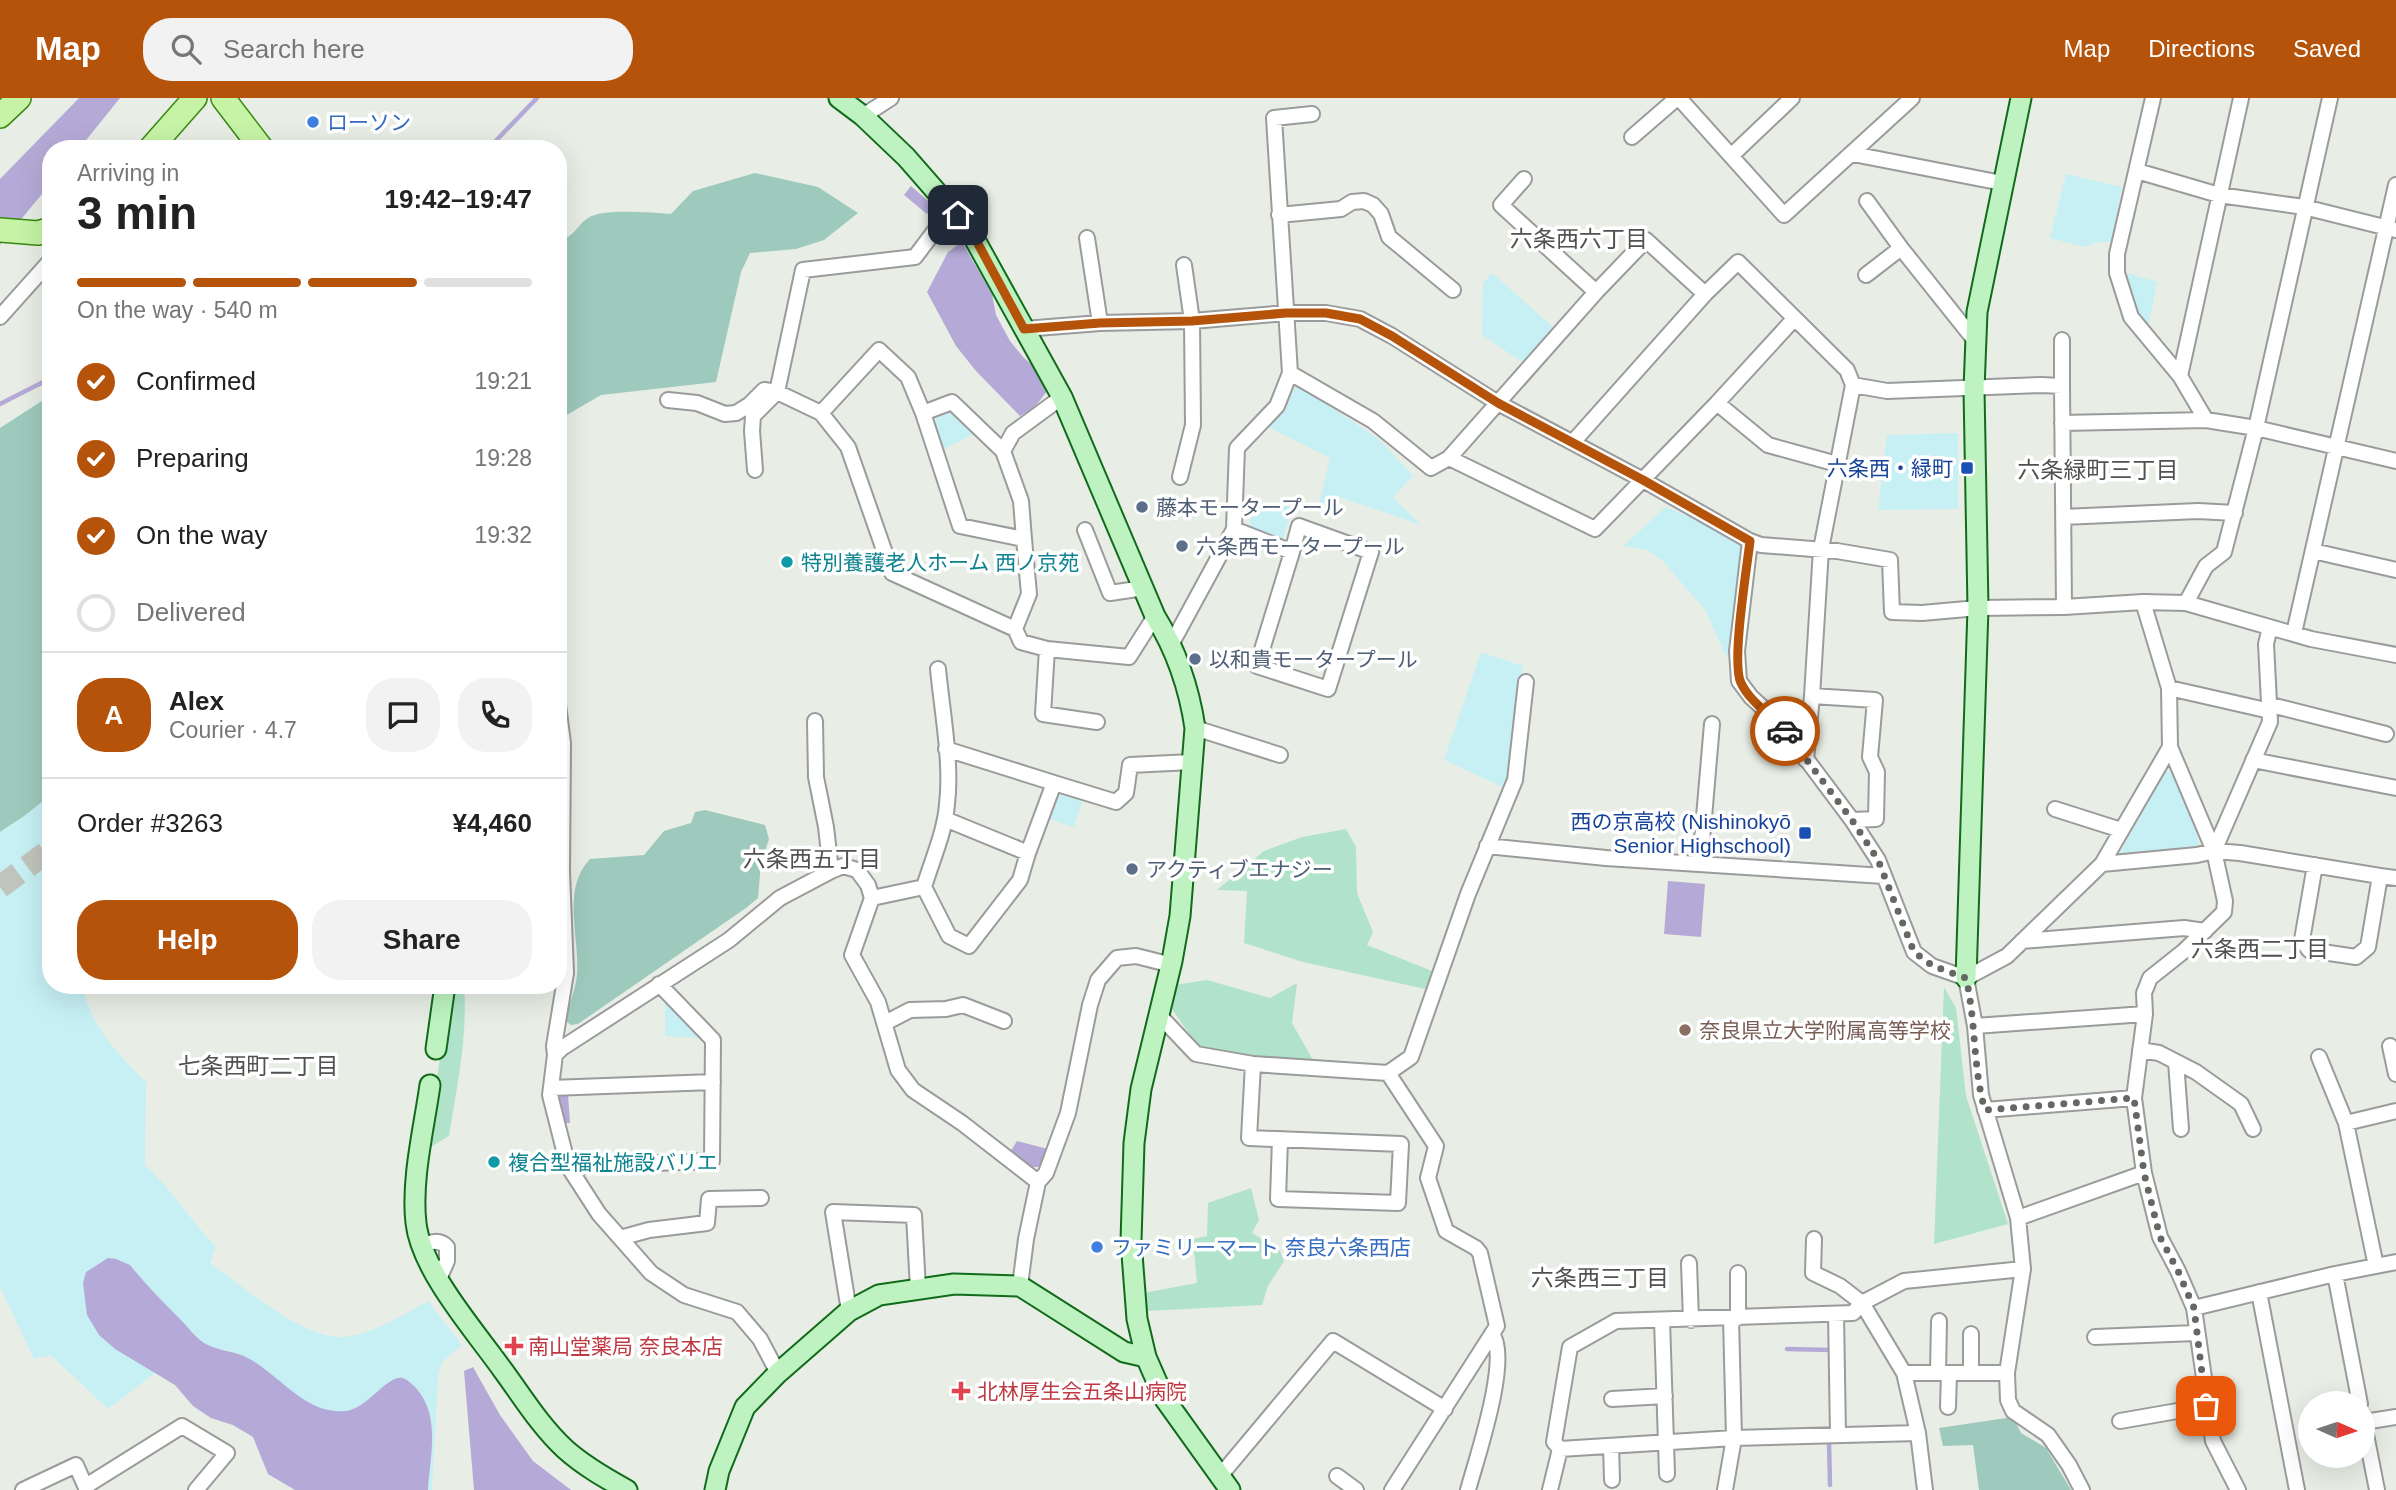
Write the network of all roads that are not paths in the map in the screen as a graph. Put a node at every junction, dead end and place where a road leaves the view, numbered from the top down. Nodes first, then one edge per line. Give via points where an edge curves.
1 (19, 98) edge
2 (195, 98) edge
3 (223, 98) edge
4 (839, 98) edge
5 (891, 98) edge
6 (1678, 98) edge
7 (1912, 98) edge
8 (2021, 98) edge
9 (2153, 98) edge
10 (2241, 98) edge
11 (2330, 98) edge
12 (1789, 99) edge
13 (1312, 114) dead end
14 (0, 116) edge
15 (863, 116) junction
16 (1632, 137) dead end
17 (158, 140) edge
18 (255, 140) edge
19 (1853, 154) junction
20 (1731, 156) junction
21 (2137, 171) junction
22 (1524, 179) dead end
23 (2003, 183) junction
24 (2396, 185) edge
25 (2219, 195) junction
26 (1867, 201) dead end
27 (2304, 207) junction
28 (952, 208) junction
29 (1279, 215) junction
30 (2391, 229) edge
31 (0, 230) edge
32 (42, 231) edge
33 (1087, 238) dead end
34 (1901, 248) junction
35 (1184, 265) dead end
36 (42, 270) edge
37 (1866, 275) dead end
38 (1453, 290) dead end
39 (1596, 292) junction
40 (1705, 294) junction
41 (1286, 313) junction
42 (0, 317) edge
43 (1794, 319) junction
44 (1192, 321) junction
45 (1100, 323) junction
46 (1024, 329) junction
47 (2062, 340) dead end
48 (1976, 342) junction
49 (1290, 373) junction
50 (2180, 376) junction
51 (1853, 385) junction
52 (2062, 386) junction
53 (1974, 389) junction
54 (777, 392) junction
55 (1062, 397) junction
56 (668, 400) dead end
57 (1717, 402) junction
58 (1498, 403) junction
59 (923, 412) junction
60 (821, 413) junction
61 (2206, 420) junction
62 (2062, 424) junction
63 (2256, 428) junction
64 (1573, 442) junction
65 (2337, 447) junction
66 (1003, 451) junction
67 (1449, 458) junction
68 (2396, 461) edge
69 (1837, 464) junction
70 (755, 470) dead end
71 (1181, 477) dead end
72 (1643, 480) junction
73 (2235, 513) junction
74 (2063, 517) junction
75 (1085, 530) dead end
76 (1234, 530) junction
77 (1024, 539) junction
78 (1750, 541) junction
79 (1821, 549) junction
80 (2313, 551) junction
81 (1292, 552) junction
82 (2396, 570) edge
83 (1144, 588) junction
84 (2143, 602) junction
85 (2186, 603) junction
86 (2064, 607) junction
87 (1978, 608) junction
88 (1155, 616) junction
89 (2270, 627) junction
90 (1015, 629) junction
91 (2294, 633) junction
92 (1172, 643) junction
93 (1047, 649) junction
94 (2396, 655) edge
95 (938, 669) dead end
96 (1527, 682) dead end
97 (2169, 688) junction
98 (1812, 696) junction
99 (2270, 708) junction
100 (815, 720) dead end
101 (1097, 722) dead end
102 (1712, 724) dead end
103 (1195, 727) junction
104 (2386, 734) dead end
105 (2170, 747) junction
106 (946, 749) junction
107 (1280, 755) dead end
108 (1806, 760) junction
109 (2253, 761) junction
110 (1192, 762) junction
111 (1054, 783) junction
112 (2396, 788) edge
113 (2055, 809) dead end
114 (945, 819) junction
115 (1852, 820) junction
116 (2121, 830) junction
117 (1487, 846) junction
118 (2214, 851) junction
119 (1028, 853) junction
120 (1700, 864) junction
121 (2102, 864) junction
122 (2315, 865) junction
123 (831, 871) junction
124 (1884, 876) junction
125 (2380, 876) junction
126 (2396, 878) edge
127 (923, 887) junction
128 (872, 898) junction
129 (2205, 931) junction
130 (2022, 941) junction
131 (1172, 961) junction
132 (1966, 978) junction
133 (659, 984) junction
134 (444, 994) edge
135 (563, 994) edge
136 (2145, 1014) junction
137 (1159, 1015) junction
138 (1004, 1021) dead end
139 (885, 1023) junction
140 (1975, 1026) junction
141 (2390, 1046) dead end
142 (436, 1049) dead end
143 (2140, 1050) junction
144 (555, 1055) junction
145 (2319, 1057) dead end
146 (2176, 1062) junction
147 (1253, 1064) junction
148 (1388, 1073) junction
149 (2396, 1074) edge
150 (713, 1082) junction
151 (430, 1085) dead end
152 (551, 1088) junction
153 (2134, 1098) junction
154 (1985, 1110) junction
155 (2396, 1111) edge
156 (2346, 1123) junction
157 (2181, 1129) dead end
158 (2253, 1129) dead end
159 (1280, 1139) junction
160 (569, 1166) junction
161 (2144, 1173) junction
162 (1038, 1182) junction
163 (761, 1198) dead end
164 (2018, 1218) junction
165 (621, 1238) junction
166 (1814, 1239) dead end
167 (2396, 1262) edge
168 (1689, 1263) dead end
169 (2376, 1266) junction
170 (2023, 1269) junction
171 (1738, 1273) dead end
172 (2335, 1273) junction
173 (1020, 1286) junction
174 (918, 1289) junction
175 (2259, 1292) junction
176 (1862, 1303) junction
177 (2194, 1308) junction
178 (849, 1311) junction
179 (1836, 1315) junction
180 (1735, 1318) junction
181 (1662, 1320) junction
182 (1691, 1320) junction
183 (1939, 1321) dead end
184 (2196, 1333) junction
185 (1492, 1334) junction
186 (1971, 1334) dead end
187 (2095, 1337) dead end
188 (1146, 1357) junction
189 (778, 1373) junction
190 (1904, 1373) junction
191 (1944, 1373) junction
192 (1971, 1373) junction
193 (2007, 1373) junction
194 (2358, 1391) edge
195 (1665, 1396) junction
196 (1612, 1399) dead end
197 (2206, 1406) junction
198 (1948, 1407) dead end
199 (1444, 1409) junction
200 (2396, 1417) edge
201 (2375, 1418) edge
202 (2120, 1421) dead end
203 (1918, 1433) junction
204 (1838, 1435) junction
205 (1734, 1438) junction
206 (1667, 1443) junction
207 (1611, 1446) junction
208 (1560, 1449) junction
209 (2373, 1468) edge
210 (1667, 1474) dead end
211 (1337, 1476) dead end
212 (1612, 1480) dead end
213 (1225, 1483) edge
214 (86, 1488) edge
215 (23, 1490) edge
216 (196, 1490) edge
217 (627, 1490) edge
218 (715, 1490) edge
219 (1356, 1490) edge
220 (1392, 1490) edge
221 (1468, 1490) edge
222 (1550, 1490) edge
223 (1725, 1490) edge
224 (1925, 1490) edge
225 (2081, 1490) edge
226 (2238, 1490) edge
227 (2297, 1490) edge
228 (2377, 1490) edge

1 - 14 main road
2 - 17 main road
3 - 18 main road
4 - 15 street
5 - 15 street
6 - 16 street
6 - 20 street
7 - 19 street
8 - 23 street
9 - 21 street
10 - 25 street
11 - 27 street
12 - 20 street
13 - 29 street via 1274,118
15 - 28 street
19 - 20 street via 1784,215
19 - 23 street
21 - 25 street
21 - 50 street via 2117,254 2117,274 2131,317
22 - 39 street via 1501,205
23 - 48 street via 1977,312
24 - 30 street
25 - 27 street
25 - 50 street
26 - 34 street
27 - 30 street
27 - 63 street
28 - 46 street via 970,229
28 - 54 street via 915,257 803,270
29 - 38 street via 1341,209 1364,201 1381,214 1389,237
29 - 41 street
30 - 65 street
31 - 32 main road
33 - 45 street
34 - 37 street
34 - 48 street
35 - 44 street
36 - 42 street
39 - 40 street via 1646,240
39 - 58 street
40 - 43 street via 1738,262
40 - 64 street
41 - 44 street
41 - 49 street
41 - 58 street via 1360,319
43 - 51 street via 1847,370
43 - 57 street
44 - 45 street
44 - 71 street via 1194,425
45 - 46 street
46 - 55 street
47 - 52 street
48 - 53 street
49 - 67 street via 1373,421 1431,468
49 - 76 street via 1278,407 1237,448
50 - 61 street
51 - 53 street via 1887,391
51 - 69 street
52 - 53 street
52 - 62 street
53 - 87 street
54 - 56 street via 764,390 749,405 725,414 697,403
54 - 60 street
54 - 70 street via 753,416
55 - 66 street via 1013,433
55 - 83 street
57 - 69 street via 1769,445
57 - 72 street
58 - 64 street
58 - 67 street
59 - 60 street via 908,377 879,350
59 - 66 street via 953,402
59 - 77 street via 960,526
60 - 90 street via 848,447 892,573
61 - 62 street
61 - 63 street
62 - 74 street
63 - 65 street
63 - 73 street
64 - 72 street
65 - 68 street
65 - 80 street
66 - 77 street via 1021,501
67 - 72 street via 1595,529
69 - 79 street
72 - 78 street
73 - 74 street
73 - 85 street via 2224,552 2206,566
74 - 86 street
75 - 83 street via 1110,593
76 - 81 street
76 - 92 street
77 - 90 street via 1029,594
78 - 79 street
78 - 108 street via 1737,651 1739,681
79 - 87 street via 1890,560 1892,612
79 - 98 street
80 - 82 street
80 - 91 street
81 - 81 street via 1299,526 1371,552 1328,689 1257,666
83 - 88 street
84 - 85 street
84 - 86 street
84 - 97 street
85 - 89 street
86 - 87 street
87 - 132 street
88 - 92 street
88 - 93 street via 1129,657
89 - 91 street
89 - 99 street via 2266,644
90 - 93 street via 1021,642
91 - 94 street
92 - 103 street
93 - 101 street via 1043,714
95 - 106 street
96 - 117 street via 1515,780
97 - 99 street
97 - 105 street
98 - 108 street
98 - 115 street via 1875,700 1870,757 1877,772 1877,819
99 - 104 street
99 - 109 street via 2270,722
100 - 123 street via 816,777
102 - 120 street
103 - 107 street
103 - 110 street
105 - 116 street
105 - 118 street
106 - 111 street
106 - 114 street
108 - 115 street
109 - 112 street
109 - 118 street
110 - 111 street via 1130,765 1126,793 1116,802
110 - 131 street
111 - 119 street
113 - 116 street
114 - 119 street
114 - 127 street
115 - 124 street
116 - 121 street
117 - 120 street
117 - 148 street via 1411,1057
118 - 121 street
118 - 122 street
118 - 129 street via 2224,912
119 - 127 street via 1020,880 970,946 949,936
120 - 124 street
121 - 130 street
122 - 125 street
122 - 125 street via 2302,940 2309,950 2356,957 2368,947
123 - 128 street via 843,866 857,870
123 - 133 street via 780,898 729,940
124 - 132 street via 1914,952 1933,966
125 - 126 street
127 - 128 street
128 - 139 street via 852,955
129 - 130 street via 2184,928
129 - 136 street via 2150,978 2144,993
130 - 132 street via 2007,956
131 - 137 street
131 - 162 street via 1117,958 1098,980 1068,1113 1046,1173
132 - 140 street
133 - 144 street
133 - 150 street via 713,1040
134 - 142 street
135 - 144 street
136 - 140 street
136 - 143 street
137 - 147 street via 1196,1054
137 - 188 street via 1141,1089 1132,1195 1137,1319
138 - 139 street via 963,1005 910,1010
139 - 162 street via 898,1070 913,1090
140 - 154 street
141 - 149 street
143 - 146 street
143 - 153 street
144 - 152 street
145 - 156 street
146 - 157 street
146 - 158 street via 2241,1104
147 - 148 street
147 - 159 street via 1250,1138
148 - 185 street via 1436,1146 1428,1178 1446,1231 1480,1253 1497,1326
150 - 152 street
150 - 160 street via 712,1161
151 - 217 street via 416,1187 416,1224 422,1245 439,1279 537,1417 593,1472
152 - 160 street
153 - 154 street
153 - 161 street
154 - 164 street
155 - 156 street
156 - 169 street
159 - 159 street via 1401,1144 1398,1203 1278,1199
160 - 165 street via 599,1214
161 - 164 street
161 - 177 street via 2160,1237
162 - 173 street
163 - 165 street via 709,1199 707,1223
164 - 170 street
165 - 189 street via 651,1273 684,1296 737,1312 760,1339
166 - 176 street via 1813,1273
167 - 169 street
168 - 182 street
169 - 172 street
170 - 176 street via 1904,1281
170 - 193 street
171 - 180 street
172 - 175 street
172 - 194 street
173 - 174 street via 954,1284
173 - 188 street via 1124,1352
174 - 178 street via 879,1295
174 - 178 street via 914,1215 833,1212
175 - 177 street
175 - 227 street
176 - 179 street via 1853,1313
176 - 190 street
177 - 184 street
178 - 189 street
179 - 180 street
179 - 204 street
180 - 182 street
180 - 205 street
181 - 182 street
181 - 195 street
181 - 208 street via 1616,1321 1570,1347 1554,1442
183 - 191 street
184 - 187 street
184 - 197 street
185 - 199 street
185 - 221 street via 1497,1340 1498,1369
186 - 192 street
188 - 213 street via 1164,1398
189 - 218 street via 745,1407
190 - 191 street
190 - 203 street
191 - 192 street
191 - 198 street
192 - 193 street
193 - 225 street via 2013,1411 2048,1436
195 - 196 street
195 - 206 street
197 - 202 street
197 - 226 street via 2213,1441
199 - 213 street via 1333,1341
199 - 220 street
200 - 201 street
203 - 204 street
203 - 224 street
204 - 205 street
205 - 206 street
205 - 223 street
206 - 207 street
206 - 210 street
207 - 208 street
207 - 212 street
208 - 222 street
209 - 228 street
211 - 219 street
214 - 215 street via 76,1465
214 - 216 street via 182,1426 227,1453

